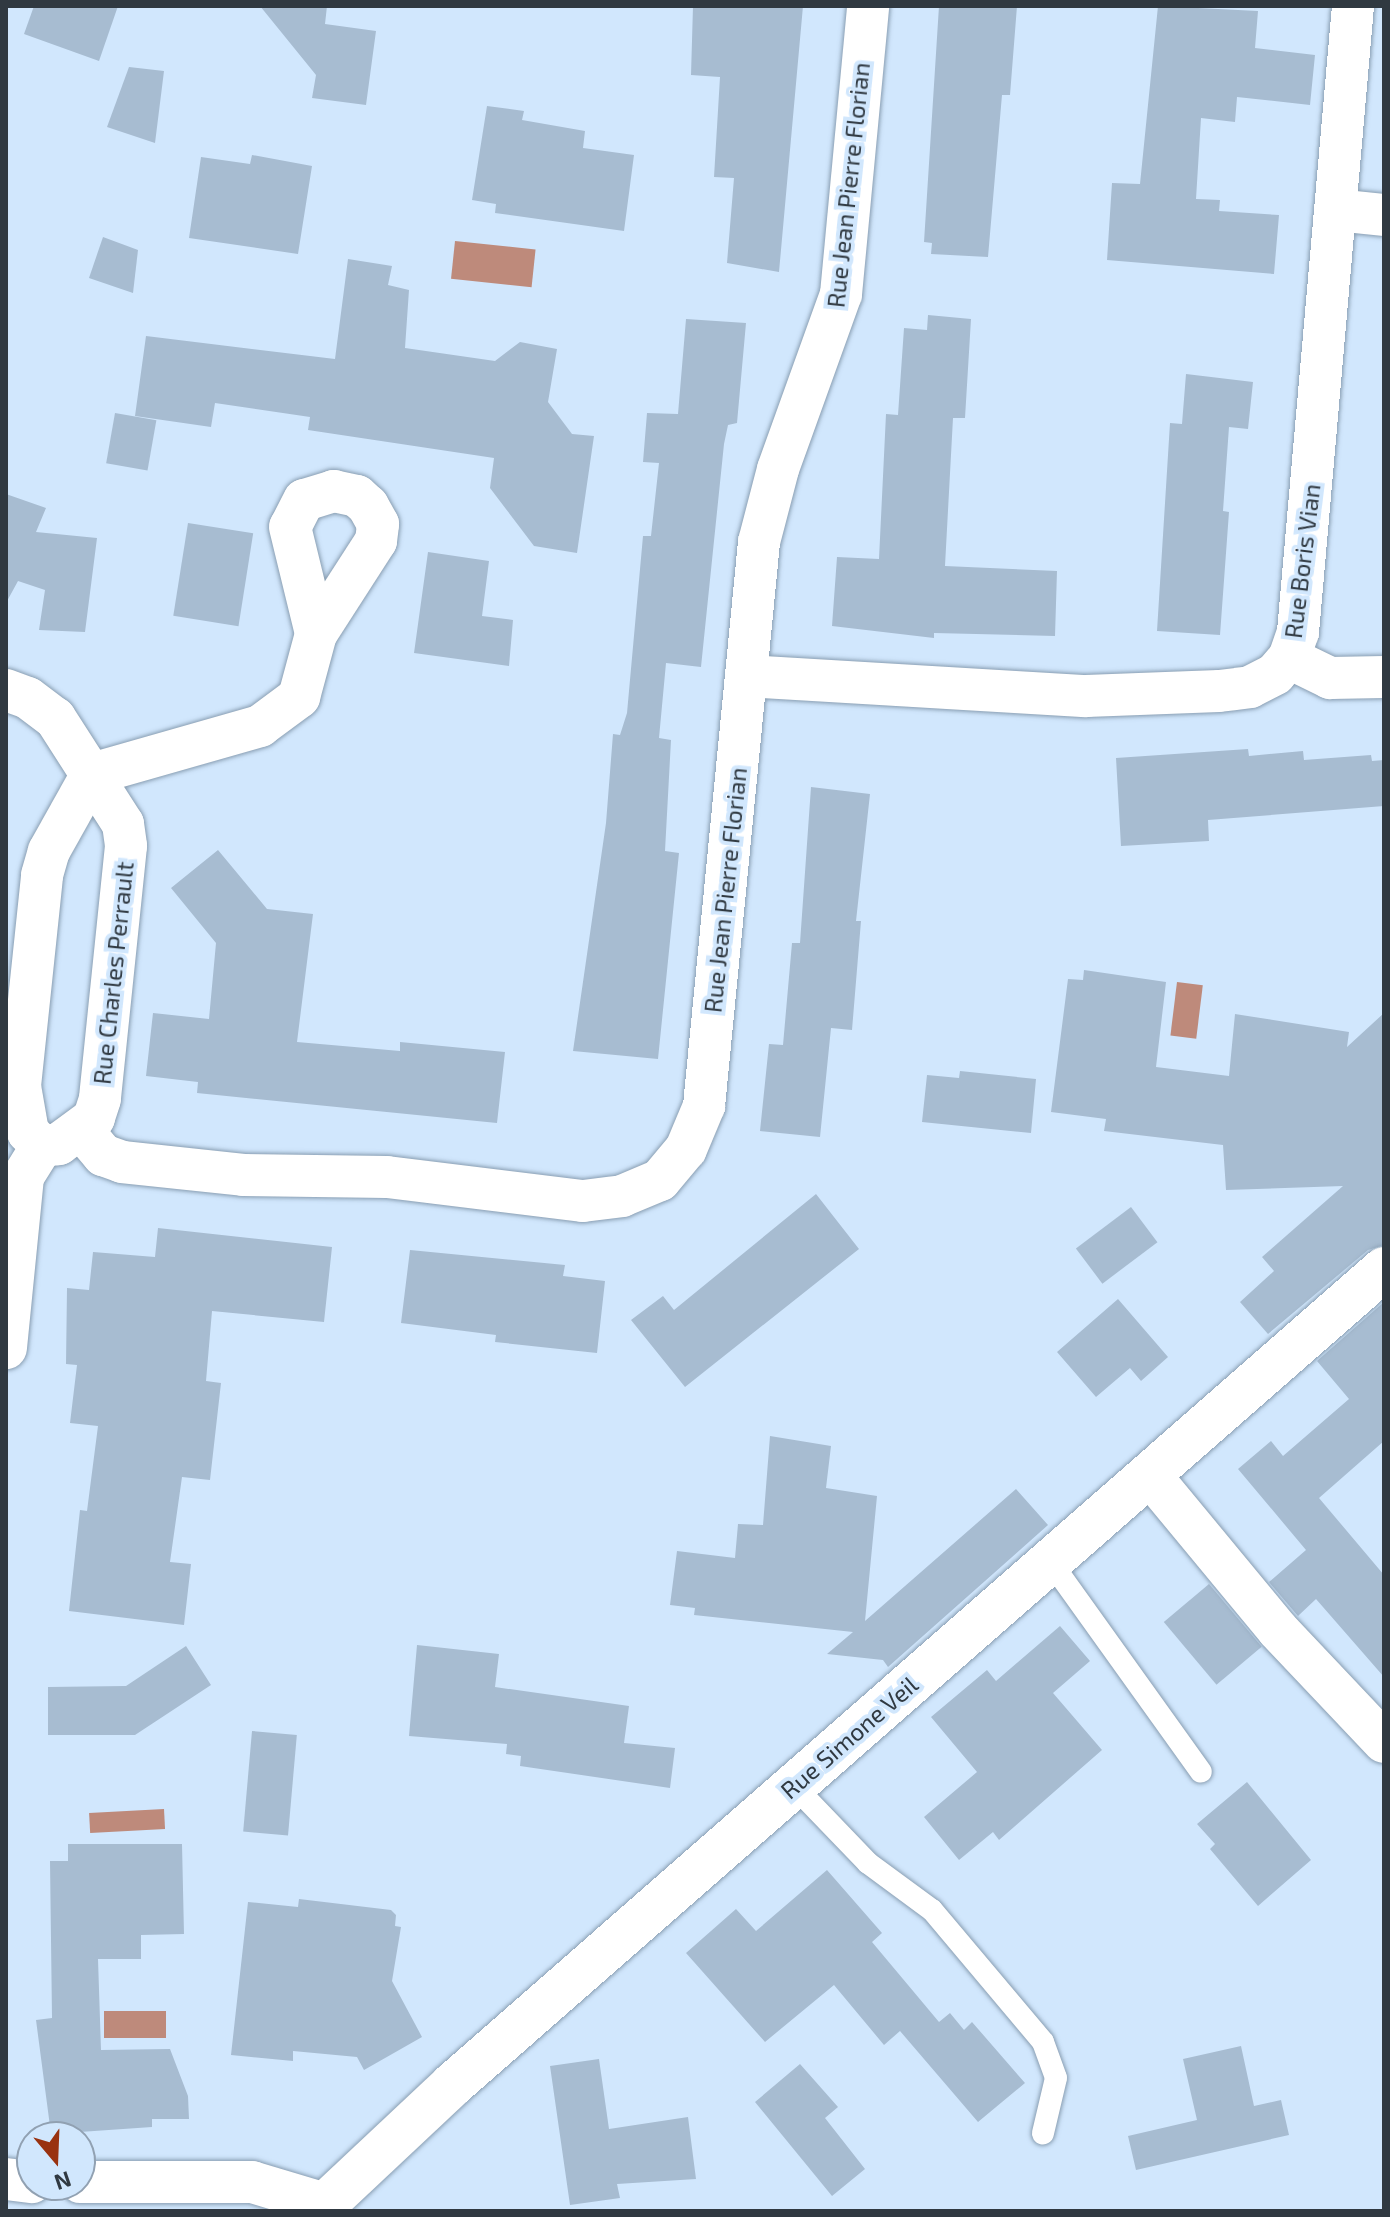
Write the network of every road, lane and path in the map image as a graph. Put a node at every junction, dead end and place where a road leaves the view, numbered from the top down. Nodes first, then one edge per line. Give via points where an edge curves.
1 (868, 6) edge
2 (1353, 6) edge
3 (1336, 210) junction
4 (1384, 215) edge
5 (316, 634) dead end
6 (1289, 658) junction
7 (746, 676) junction
8 (1384, 677) edge
9 (6, 690) edge
10 (92, 774) junction
11 (82, 1130) junction
12 (42, 1146) junction
13 (1384, 1269) edge
14 (6, 1348) edge
15 (1149, 1474) junction
16 (1050, 1561) junction
17 (1384, 1742) edge
18 (1201, 1772) dead end
19 (793, 1785) junction
20 (1043, 2133) dead end
21 (96, 2182) edge
22 (322, 2207) edge

1 - 7 street, Rue Jean Pierre Florian via 841,294 767,504
2 - 3 street, Rue Boris Vian
3 - 4 street
3 - 6 street, Rue Boris Vian via 1298,632
5 - 10 street via 305,686 276,719
6 - 7 street, Rue Boris Vian via 1275,674 1250,687 1086,696
6 - 8 street via 1330,678
7 - 11 street, Rue Jean Pierre Florian via 704,1106 686,1149 660,1180 622,1196 583,1201 387,1177 243,1175 122,1162 103,1155
9 - 10 street, Rue Charles Perrault via 55,718
10 - 11 street, Rue Charles Perrault via 123,824 126,846 100,1099 94,1118
10 - 12 street via 56,836 42,875 20,1086 28,1132
11 - 12 street via 59,1144
12 - 14 street via 23,1177
13 - 15 main road, Rue Simone Veil
15 - 16 main road, Rue Simone Veil
15 - 17 street via 1278,1630
16 - 18 lane
16 - 19 main road, Rue Simone Veil
19 - 20 lane via 868,1863 932,1910 1043,2042 1056,2078
19 - 22 main road, Rue Simone Veil via 375,2153
21 - 22 street via 252,2182

